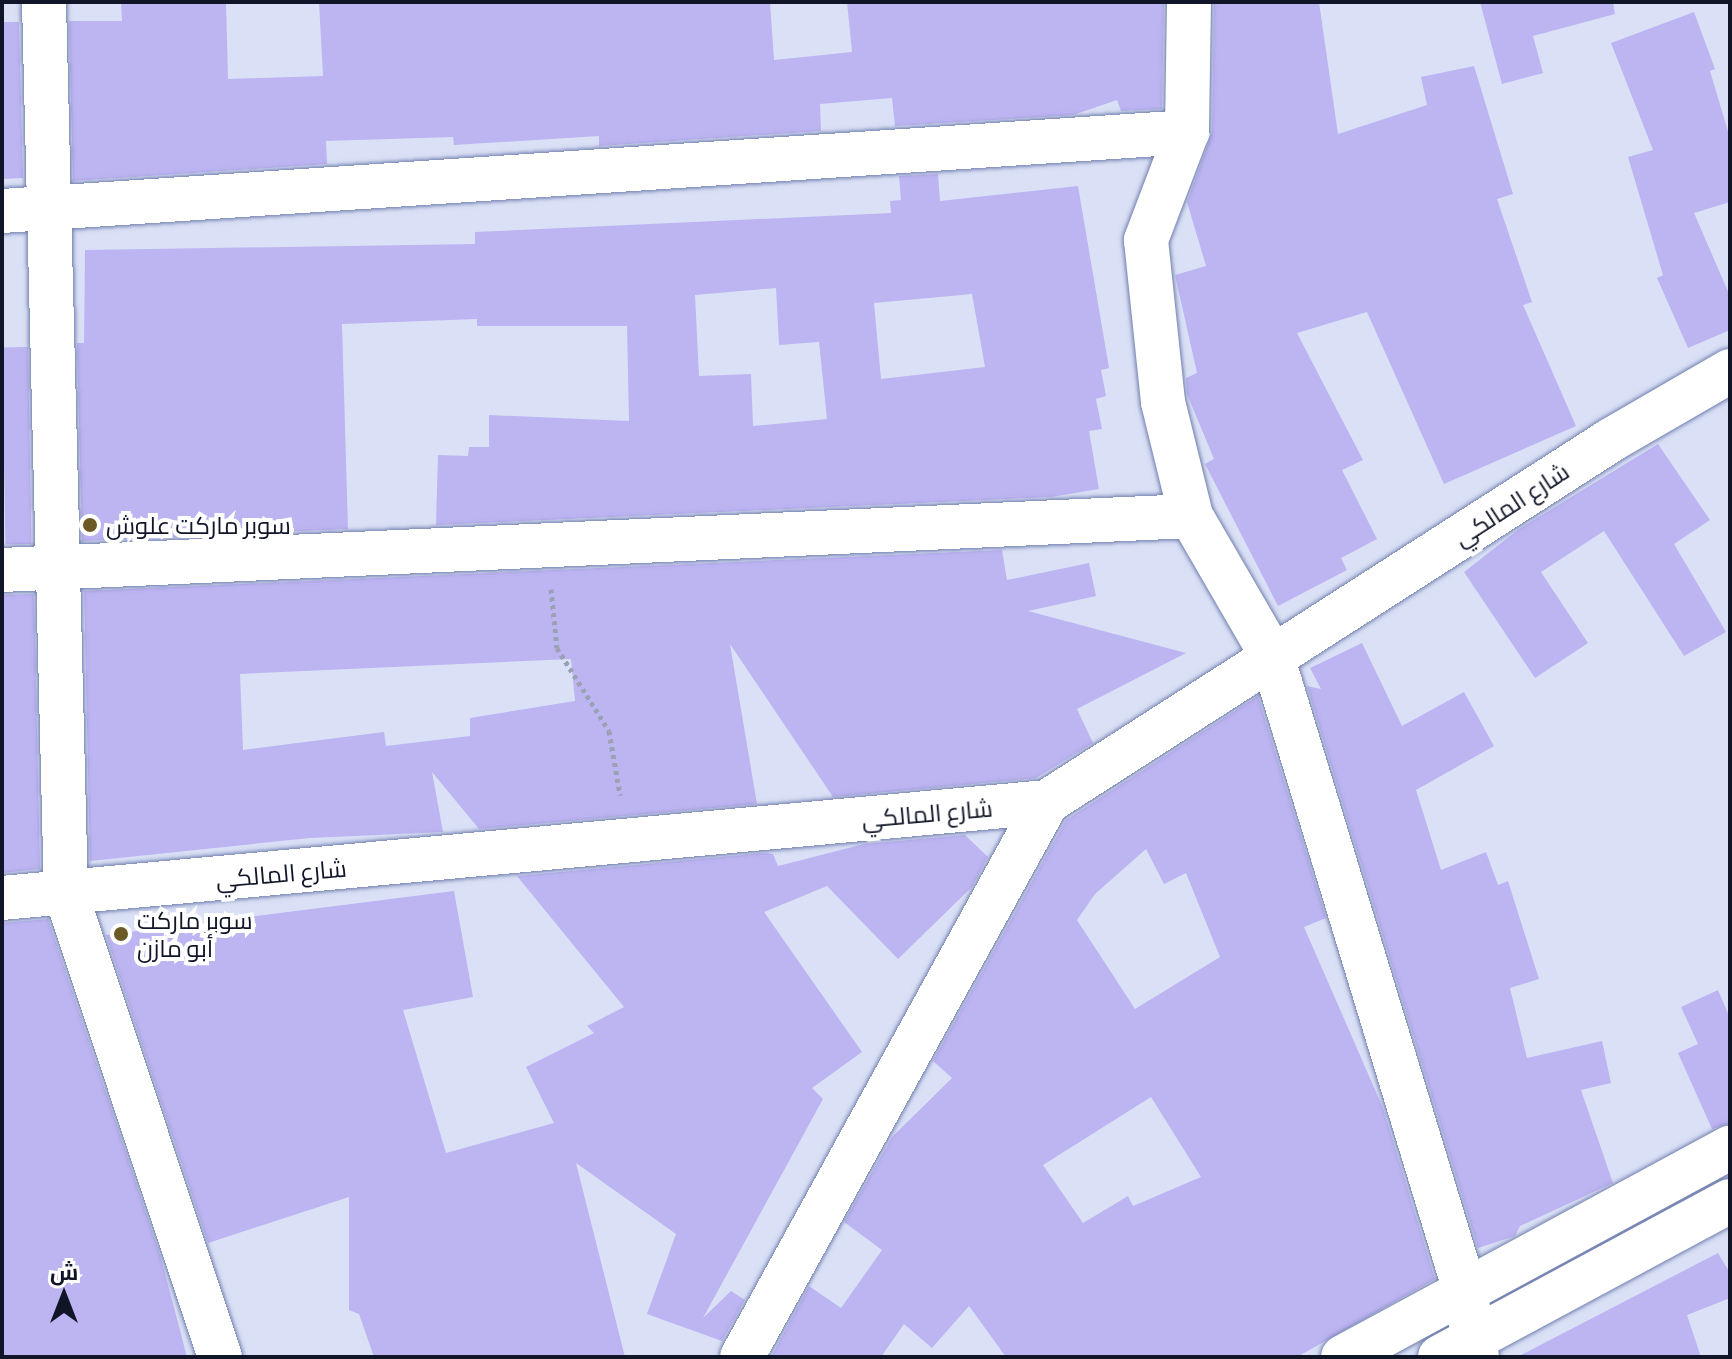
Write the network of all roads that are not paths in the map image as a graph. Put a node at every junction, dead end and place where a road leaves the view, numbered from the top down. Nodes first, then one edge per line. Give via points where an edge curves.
1 (44, 2) edge
2 (1189, 2) edge
3 (1187, 132) junction
4 (53, 209) junction
5 (2, 211) edge
6 (1730, 371) edge
7 (1191, 516) junction
8 (55, 567) junction
9 (2, 570) edge
10 (1272, 656) junction
11 (1047, 802) junction
12 (66, 894) junction
13 (2, 898) edge
14 (1730, 1148) edge
15 (1730, 1201) edge
16 (1465, 1291) junction
17 (1463, 1351) edge
18 (220, 1357) edge
19 (742, 1357) edge
20 (1343, 1357) edge

1 - 4 street
2 - 3 street
3 - 4 street
3 - 7 street via 1146,240 1163,402
4 - 5 street
4 - 8 street
6 - 10 street, شارع المالكي
7 - 8 street
7 - 10 street
8 - 9 street
8 - 12 street
10 - 11 street, شارع المالكي
10 - 16 street
11 - 12 street, شارع المالكي
11 - 19 street
12 - 13 street, شارع المالكي
12 - 18 street
14 - 16 street
15 - 17 street
16 - 17 street
16 - 20 street

